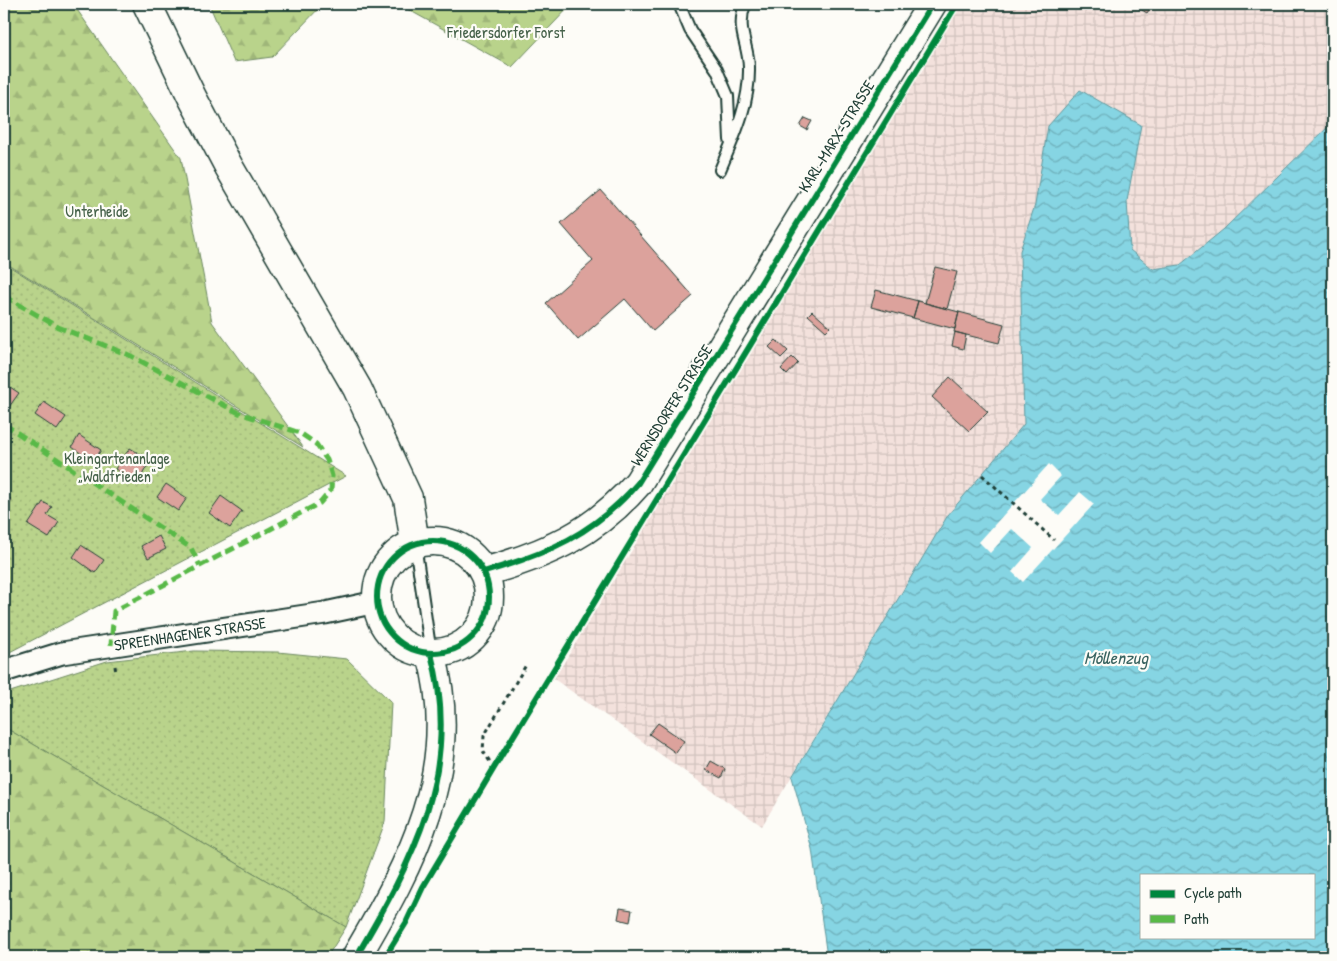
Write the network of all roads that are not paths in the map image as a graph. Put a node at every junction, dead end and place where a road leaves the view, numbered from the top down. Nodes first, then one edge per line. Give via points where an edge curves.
1 (147, 4) edge
2 (679, 4) edge
3 (745, 4) edge
4 (932, 4) edge
5 (730, 145) junction
6 (720, 170) dead end
7 (762, 282) joint
8 (415, 544) junction
9 (484, 572) junction
10 (376, 602) junction
11 (430, 654) junction
12 (4, 671) edge
13 (356, 957) edge

1 - 8 main road via 229,167 357,388 408,498
2 - 5 lane via 690,30 717,70 728,96
3 - 5 lane via 740,20 749,66 748,97
4 - 7 main road, KARL-MARX-STRASSE
5 - 6 lane
7 - 9 main road, WERNSDORFER STRASSE via 644,476 626,498 589,529 549,551
8 - 9 main road via 431,541 462,549
8 - 10 main road via 404,548 385,566
8 - 11 lane
9 - 11 main road via 490,604 477,633 464,645 448,652
10 - 11 main road via 380,618 394,638 414,651
10 - 12 street, SPREENHAGENER STRASSE via 325,613 62,654
11 - 13 main road via 439,686 441,712 438,756 428,807 416,846

